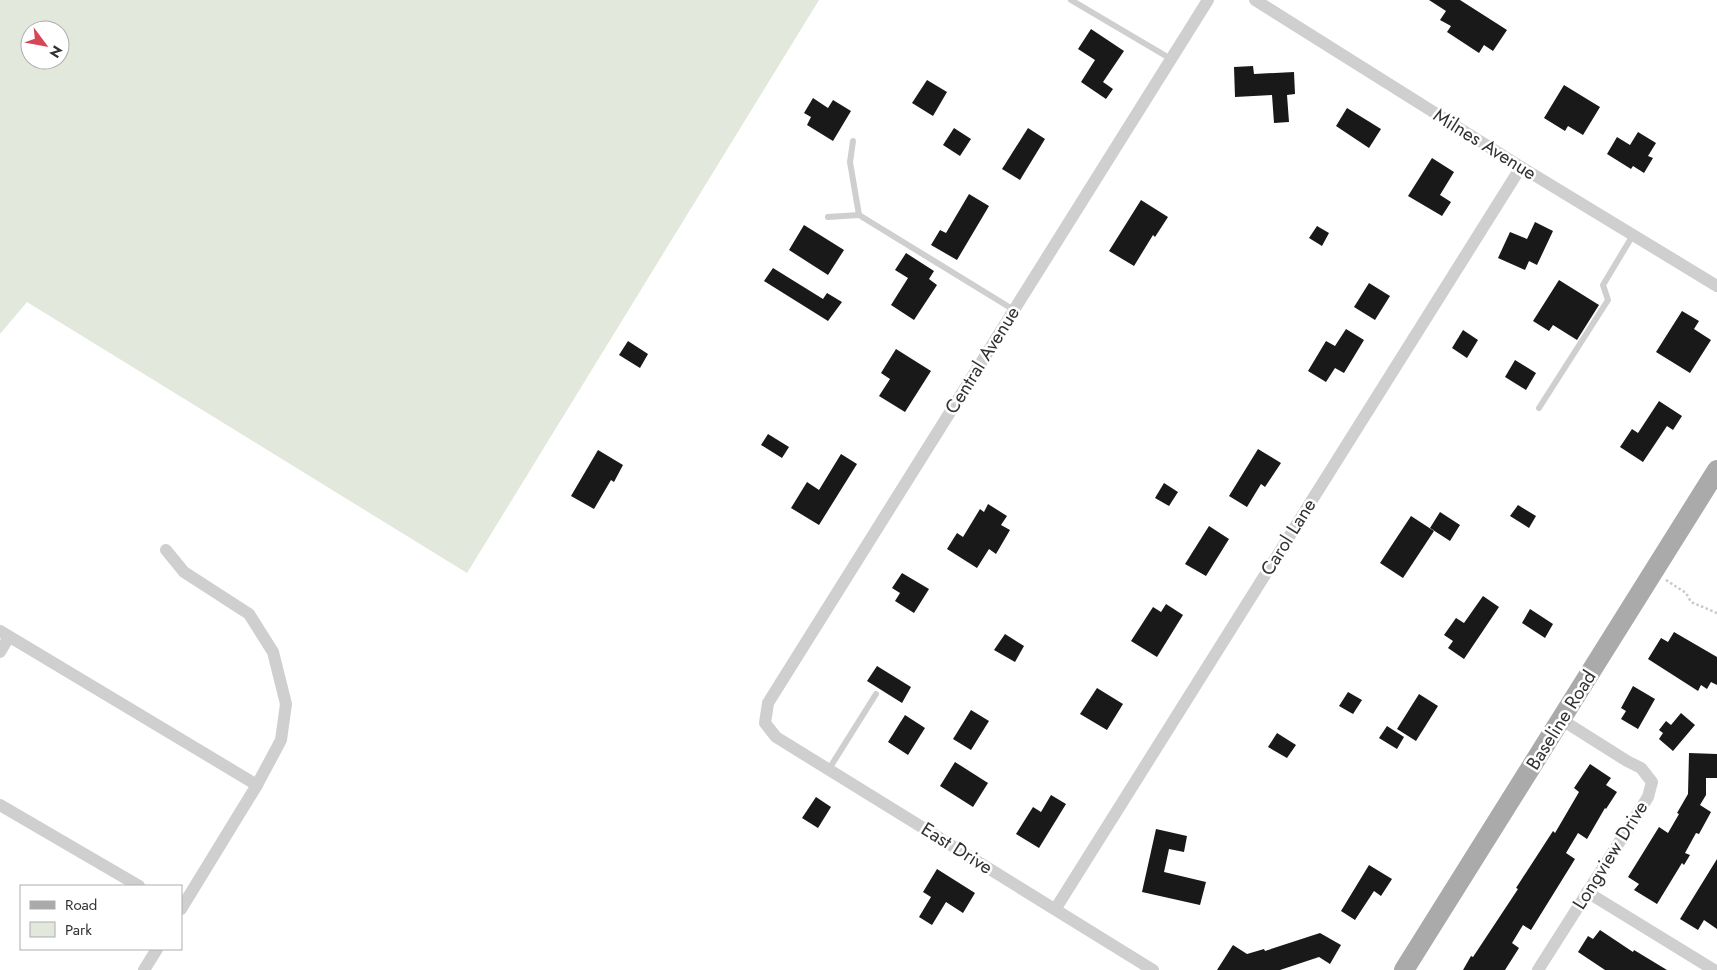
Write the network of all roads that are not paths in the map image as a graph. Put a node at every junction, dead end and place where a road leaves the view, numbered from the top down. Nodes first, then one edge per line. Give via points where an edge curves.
1 (1071, 0) edge
2 (1208, 0) edge
3 (1255, 0) edge
4 (1170, 59) junction
5 (853, 141) dead end
6 (1521, 167) junction
7 (859, 215) junction
8 (828, 217) dead end
9 (1633, 235) junction
10 (1717, 286) edge
11 (1014, 310) junction
12 (1539, 408) dead end
13 (1717, 470) edge
14 (166, 550) dead end
15 (5, 634) edge
16 (0, 652) edge
17 (876, 694) dead end
18 (1562, 720) junction
19 (765, 723) joint
20 (829, 769) junction
21 (257, 785) junction
22 (0, 804) edge
23 (137, 885) edge
24 (1587, 892) junction
25 (182, 907) edge
26 (1056, 908) junction
27 (156, 950) edge
28 (144, 970) edge
29 (1153, 970) edge
30 (1404, 970) edge
31 (1538, 970) edge
32 (1714, 970) edge

1 - 4 lane
2 - 4 street, Central Avenue
3 - 6 street, Milnes Avenue
4 - 11 street, Central Avenue
5 - 7 lane via 850,162
6 - 9 street, Milnes Avenue
6 - 26 street, Carol Lane
7 - 8 lane
7 - 11 lane
9 - 10 street, Milnes Avenue
9 - 12 lane via 1603,285 1608,300
11 - 19 street, Central Avenue via 768,703
13 - 18 main road, Baseline Road
14 - 21 street via 184,572 249,614 273,652 286,704 281,740
15 - 16 street
15 - 21 street
17 - 20 lane
18 - 24 street, Longview Drive via 1641,768 1652,782 1648,797
18 - 30 main road, Baseline Road
19 - 20 street, East Drive via 776,737
20 - 26 street, East Drive
21 - 25 street
22 - 23 street
24 - 31 street, Longview Drive
24 - 32 street
26 - 29 street, East Drive
27 - 28 street

